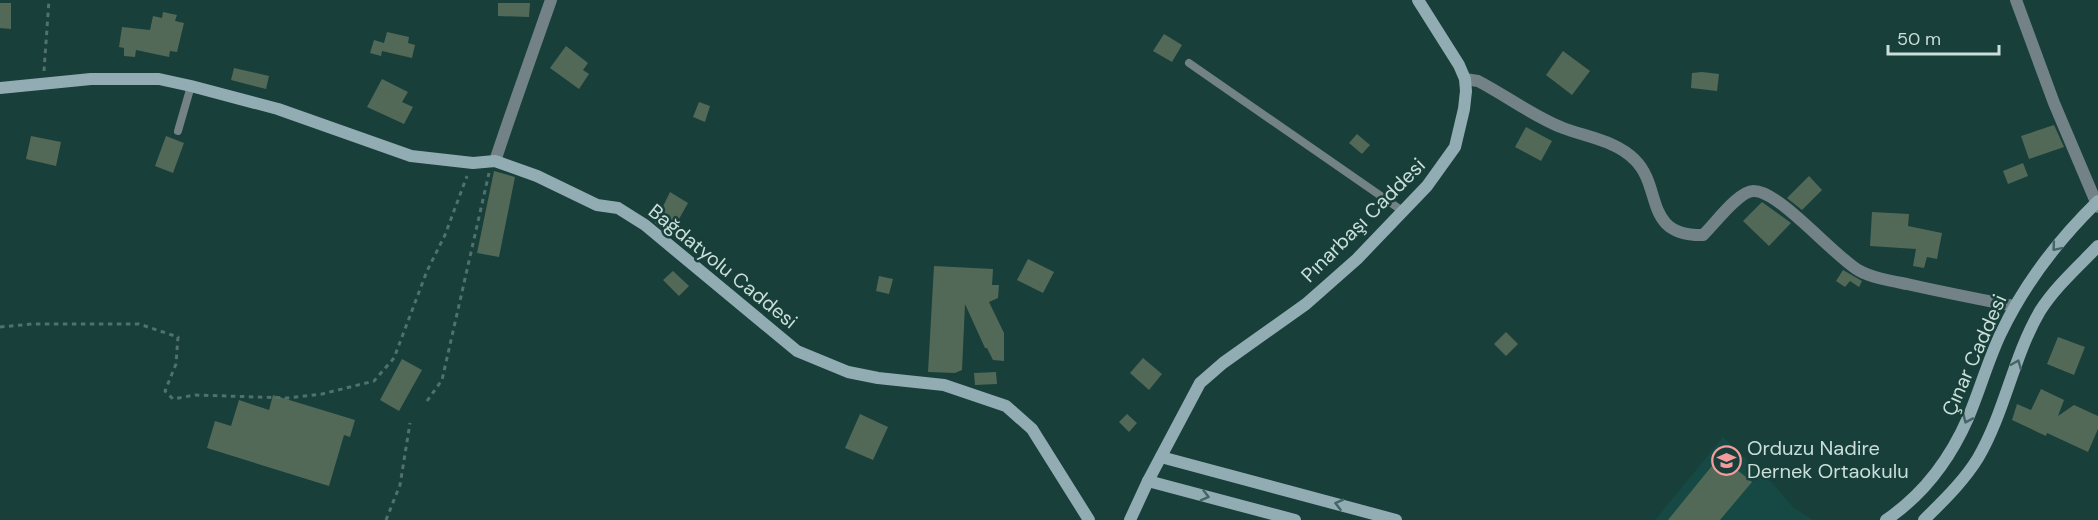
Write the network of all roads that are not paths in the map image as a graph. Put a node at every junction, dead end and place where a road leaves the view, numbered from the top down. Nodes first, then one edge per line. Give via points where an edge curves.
1 (551, 0) edge
2 (1418, 0) edge
3 (2016, 0) edge
4 (1189, 63) dead end
5 (1465, 79) junction
6 (191, 86) junction
7 (0, 88) edge
8 (178, 131) dead end
9 (493, 162) junction
10 (2097, 204) edge
11 (1404, 212) junction
12 (2098, 246) edge
13 (2014, 306) junction
14 (1161, 457) junction
15 (1148, 481) junction
16 (1089, 520) edge
17 (1130, 520) edge
18 (1294, 520) edge
19 (1396, 520) edge
20 (1886, 520) edge
21 (1924, 520) edge

1 - 9 street
2 - 5 street, Pınarbaşı Caddesi
3 - 10 street via 2054,104
4 - 11 lane
5 - 11 street, Pınarbaşı Caddesi via 1464,109 1455,147
5 - 13 street via 1478,81 1563,128 1635,159 1662,220 1683,234 1703,235 1743,194 1752,190 1787,208 1862,272
6 - 7 street, Bağdatyolu Caddesi via 159,80 91,79
6 - 8 lane
6 - 9 street, Bağdatyolu Caddesi via 278,109 411,156
9 - 16 street, Bağdatyolu Caddesi via 537,176 597,206 618,208 645,225 796,351 848,372 944,385 1006,406 1032,429
10 -> 13 street, Çınar Caddesi via 2037,268
11 - 14 street, Pınarbaşı Caddesi via 1306,304 1200,383
21 -> 12 street via 1977,459 2042,309
13 -> 20 street, Çınar Caddesi via 1954,446 1918,494
14 - 15 street, Pınarbaşı Caddesi
19 -> 14 street
15 - 17 street, Pınarbaşı Caddesi
15 -> 18 street

